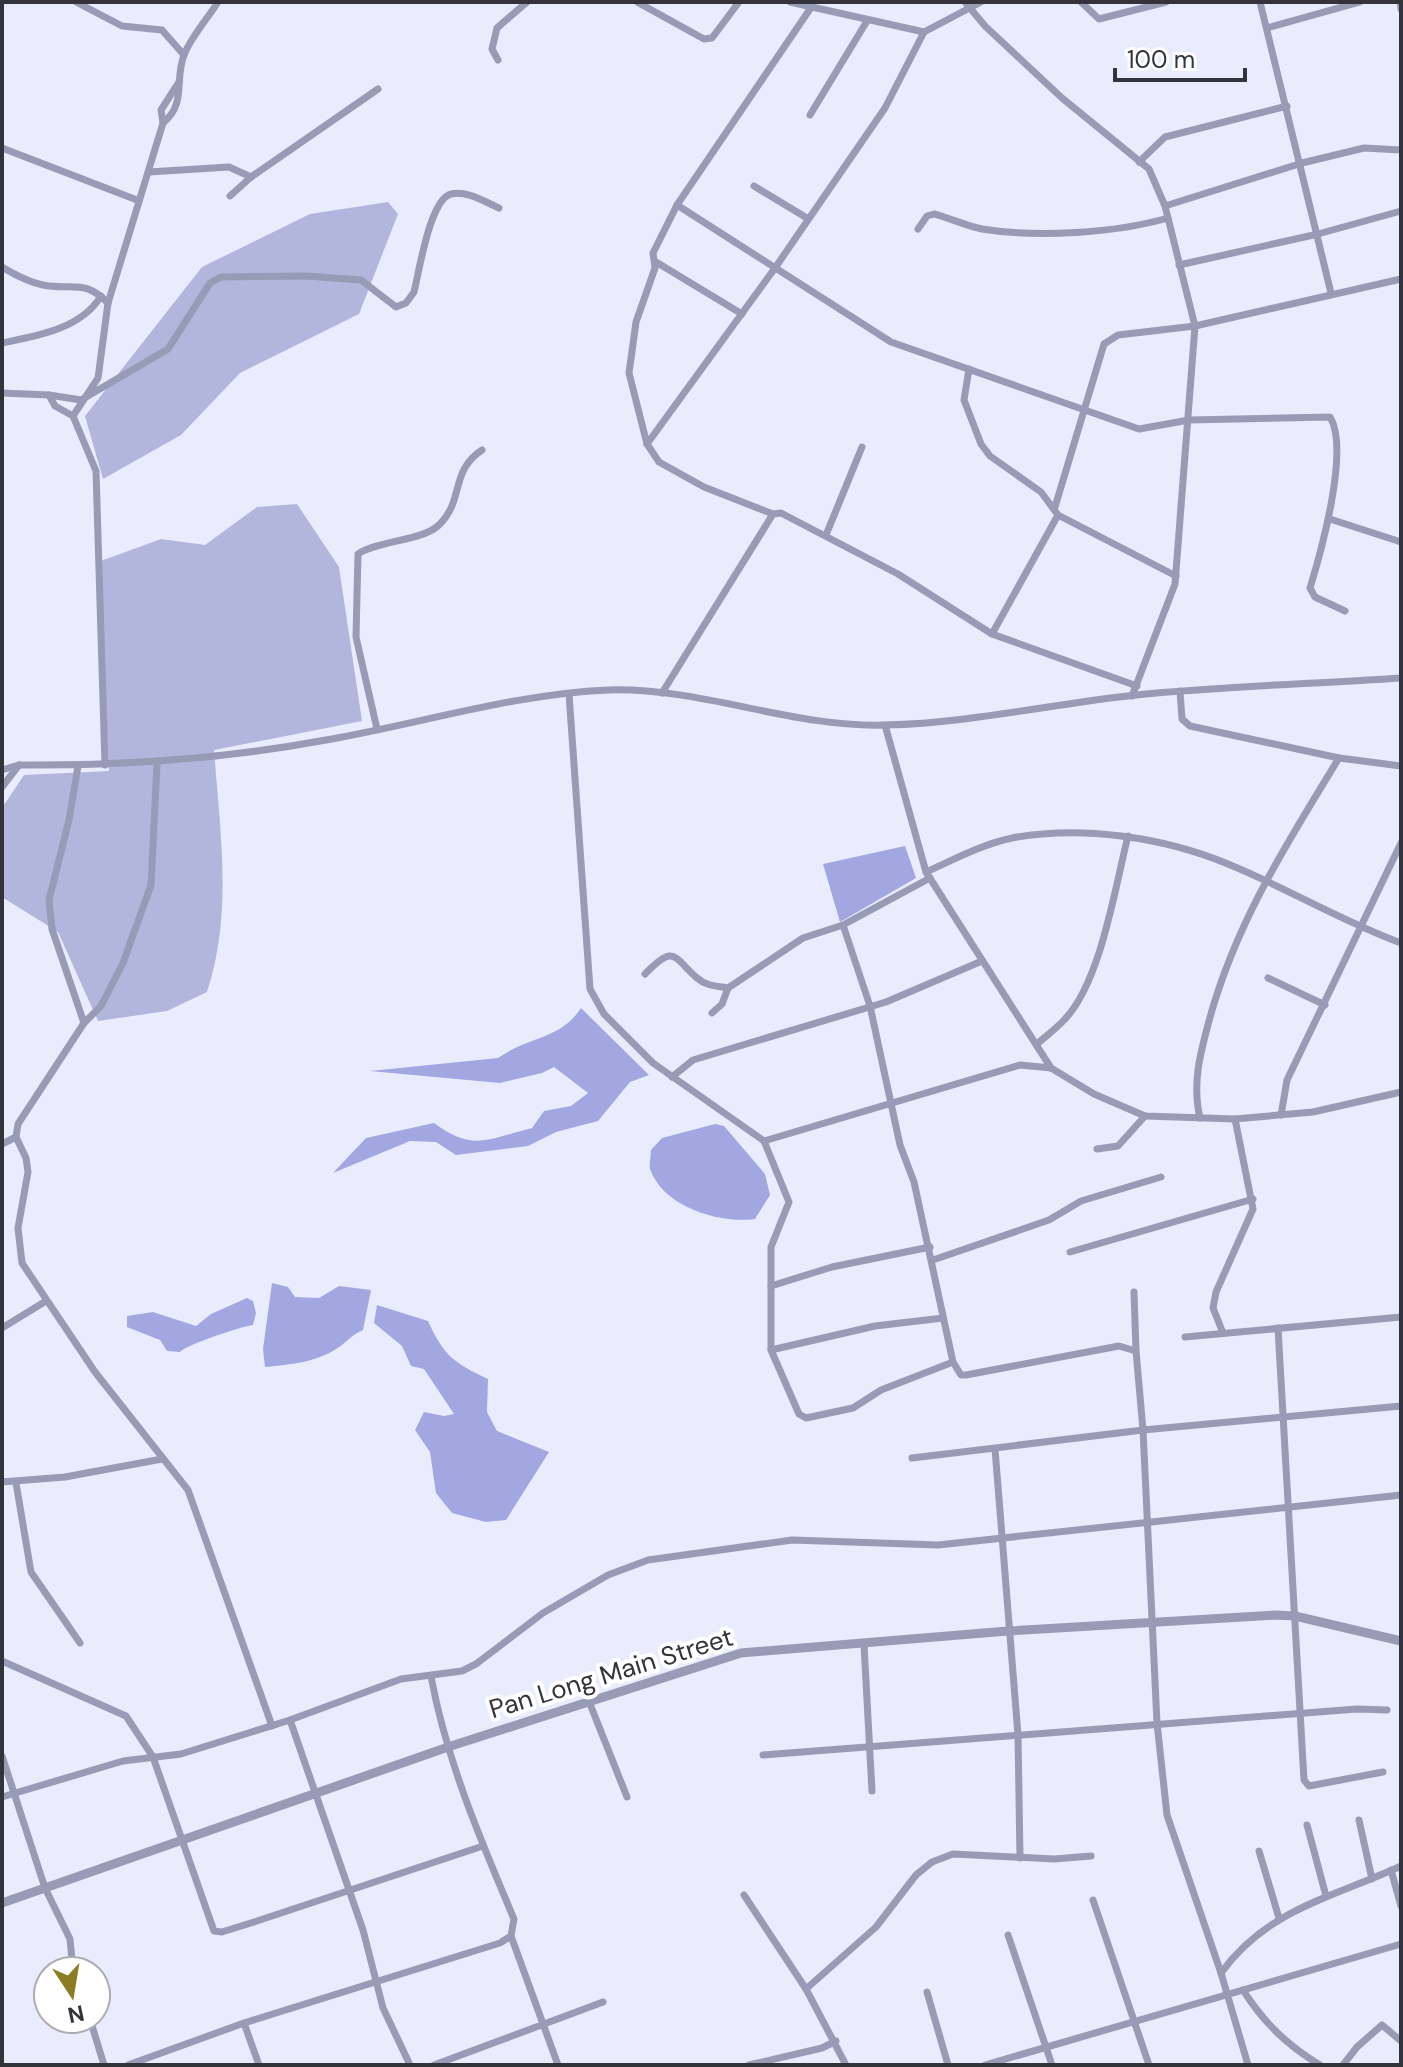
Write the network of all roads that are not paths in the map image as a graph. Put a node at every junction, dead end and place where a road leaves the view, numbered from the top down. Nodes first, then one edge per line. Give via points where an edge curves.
1 (76, 2) edge
2 (218, 2) edge
3 (527, 2) edge
4 (637, 2) edge
5 (739, 2) edge
6 (790, 2) edge
7 (981, 2) edge
8 (1081, 2) edge
9 (1166, 2) edge
10 (1260, 2) edge
11 (1360, 2) edge
12 (1400, 2) edge
13 (967, 5) edge
14 (810, 9) junction
15 (1401, 9) edge
16 (867, 21) junction
17 (1267, 28) junction
18 (924, 32) junction
19 (184, 55) junction
20 (498, 60) dead end
21 (180, 80) junction
22 (378, 89) dead end
23 (1287, 106) junction
24 (810, 115) dead end
25 (163, 123) junction
26 (2, 148) edge
27 (1401, 150) edge
28 (1139, 162) junction
29 (1302, 163) junction
30 (149, 172) junction
31 (251, 177) junction
32 (754, 186) dead end
33 (230, 196) dead end
34 (137, 200) junction
35 (677, 205) junction
36 (1165, 206) junction
37 (499, 208) dead end
38 (1401, 211) edge
39 (807, 218) junction
40 (1168, 218) junction
41 (918, 229) dead end
42 (1318, 234) junction
43 (656, 262) junction
44 (1179, 265) junction
45 (2, 267) edge
46 (775, 268) junction
47 (1401, 279) edge
48 (1331, 293) junction
49 (101, 296) junction
50 (108, 303) junction
51 (742, 314) junction
52 (1195, 326) junction
53 (2, 343) edge
54 (969, 369) junction
55 (2, 393) edge
56 (49, 395) junction
57 (81, 400) junction
58 (1085, 411) junction
59 (73, 416) junction
60 (1189, 420) junction
61 (647, 444) junction
62 (862, 447) dead end
63 (482, 450) dead end
64 (1057, 511) junction
65 (773, 514) junction
66 (1330, 519) junction
67 (826, 535) junction
68 (1401, 542) edge
69 (1176, 576) junction
70 (1345, 611) dead end
71 (992, 634) junction
72 (1401, 678) edge
73 (1137, 686) junction
74 (1180, 691) junction
75 (662, 693) junction
76 (569, 694) junction
77 (1132, 696) junction
78 (885, 725) junction
79 (377, 729) junction
80 (1339, 758) junction
81 (157, 764) junction
82 (19, 765) junction
83 (105, 765) junction
84 (78, 766) junction
85 (1401, 766) edge
86 (2, 770) edge
87 (2, 787) edge
88 (1128, 836) junction
89 (1401, 843) edge
90 (928, 875) junction
91 (1264, 881) junction
92 (843, 925) junction
93 (1358, 927) junction
94 (1401, 943) edge
95 (982, 961) junction
96 (645, 974) dead end
97 (1268, 978) dead end
98 (728, 988) junction
99 (1325, 1005) junction
100 (870, 1006) junction
101 (712, 1013) dead end
102 (84, 1023) junction
103 (1037, 1044) junction
104 (1051, 1068) junction
105 (672, 1077) junction
106 (1401, 1092) edge
107 (890, 1104) junction
108 (1281, 1115) junction
109 (1145, 1116) junction
110 (1200, 1118) junction
111 (1235, 1119) junction
112 (16, 1137) junction
113 (764, 1141) junction
114 (2, 1144) edge
115 (1097, 1149) dead end
116 (1161, 1177) dead end
117 (1253, 1199) junction
118 (930, 1247) junction
119 (1070, 1252) dead end
120 (933, 1260) junction
121 (771, 1286) junction
122 (1134, 1292) dead end
123 (46, 1301) junction
124 (1401, 1317) edge
125 (943, 1318) junction
126 (2, 1328) edge
127 (1278, 1328) junction
128 (1223, 1333) junction
129 (1185, 1337) dead end
130 (771, 1350) junction
131 (1136, 1351) junction
132 (953, 1362) junction
133 (1401, 1406) edge
134 (1281, 1417) junction
135 (1143, 1430) junction
136 (995, 1449) junction
137 (912, 1458) dead end
138 (162, 1459) junction
139 (2, 1482) edge
140 (16, 1483) junction
141 (1401, 1495) edge
142 (1287, 1507) junction
143 (1145, 1522) junction
144 (1002, 1537) junction
145 (1295, 1616) junction
146 (1151, 1621) junction
147 (1008, 1631) junction
148 (1401, 1641) edge
149 (80, 1643) dead end
150 (864, 1645) junction
151 (2, 1661) edge
152 (431, 1676) junction
153 (590, 1704) junction
154 (1387, 1710) dead end
155 (1299, 1714) junction
156 (290, 1720) junction
157 (1157, 1723) junction
158 (272, 1726) junction
159 (1018, 1735) junction
160 (451, 1746) junction
161 (870, 1746) junction
162 (763, 1755) dead end
163 (2, 1756) edge
164 (153, 1757) junction
165 (1383, 1772) dead end
166 (872, 1791) dead end
167 (13, 1794) junction
168 (319, 1795) junction
169 (2, 1797) edge
170 (627, 1797) dead end
171 (1359, 1820) dead end
172 (1307, 1825) dead end
173 (183, 1841) junction
174 (483, 1846) junction
175 (1259, 1851) dead end
176 (1091, 1856) dead end
177 (1020, 1858) junction
178 (1401, 1866) edge
179 (1391, 1870) junction
180 (1372, 1879) junction
181 (45, 1888) junction
182 (347, 1889) junction
183 (744, 1895) dead end
184 (1326, 1896) junction
185 (1093, 1900) dead end
186 (2, 1903) edge
187 (1401, 1906) edge
188 (1279, 1918) junction
189 (1008, 1935) dead end
190 (511, 1936) junction
191 (1401, 1944) edge
192 (72, 1955) edge
193 (1221, 1973) junction
194 (376, 1981) junction
195 (806, 1989) junction
196 (1243, 1990) junction
197 (927, 1992) dead end
198 (1228, 1997) junction
199 (603, 2002) dead end
200 (545, 2022) junction
201 (244, 2023) junction
202 (1136, 2023) junction
203 (95, 2035) edge
204 (836, 2041) junction
205 (1401, 2041) edge
206 (1047, 2048) junction
207 (104, 2065) edge
208 (128, 2065) edge
209 (259, 2065) edge
210 (410, 2065) edge
211 (434, 2065) edge
212 (558, 2065) edge
213 (749, 2065) edge
214 (846, 2065) edge
215 (948, 2065) edge
216 (985, 2065) edge
217 (1052, 2065) edge
218 (1149, 2065) edge
219 (1248, 2065) edge
220 (1320, 2065) edge
221 (1343, 2065) edge

1 - 19 street via 122,26 162,30
2 - 19 street
3 - 20 street via 497,28 492,49
4 - 5 street via 704,39 712,38
6 - 14 street
7 - 13 street
8 - 9 street via 1099,19
10 - 17 street
11 - 17 street
12 - 15 street
13 - 18 street
13 - 28 street via 1062,98
14 - 16 street
14 - 35 street
16 - 18 street
16 - 24 street
17 - 23 street
18 - 39 street via 885,108
19 - 21 street
21 - 25 street via 161,110
21 - 25 street via 180,101
22 - 31 street
23 - 28 street via 1165,137
23 - 29 street
25 - 30 street
26 - 34 street
27 - 29 street via 1364,148
28 - 36 street via 1149,169
29 - 36 street
29 - 42 street
30 - 31 street via 229,167
30 - 34 street
31 - 33 street
32 - 39 street
34 - 50 street
35 - 43 street via 653,253
35 - 46 street
36 - 40 street
37 - 57 street via 462,193 447,194 436,205 414,292 396,307 361,280 221,277 210,283 168,349
38 - 42 street
39 - 46 street
40 - 41 street via 1132,229 1069,232 982,229 934,214
40 - 44 street
42 - 44 street
42 - 48 street
43 - 51 street
43 - 61 street via 636,322 629,373
44 - 52 street
45 - 49 street via 27,281 82,286
46 - 51 street
46 - 54 street via 891,342
47 - 48 street
48 - 52 street
49 - 50 street
49 - 53 street via 95,306 53,333
50 - 57 street via 98,378
51 - 61 street
52 - 58 street via 1118,335 1104,344
52 - 60 street
54 - 58 street
54 - 64 street via 964,400 981,444
55 - 56 street
56 - 57 street
56 - 59 street via 55,406
57 - 59 street
58 - 60 street via 1139,429
58 - 64 street
59 - 83 street via 96,471
60 - 66 street via 1330,417 1337,433
60 - 69 street
61 - 65 street via 659,462 704,487
62 - 67 street
63 - 79 street via 462,467 447,516 437,528 358,554 356,637
64 - 69 street
64 - 71 street
65 - 67 street
65 - 75 street
66 - 68 street
66 - 70 street via 1310,588 1315,597
67 - 71 street
69 - 73 street
71 - 73 street
72 - 74 street
73 - 77 street
74 - 77 street
74 - 80 street via 1182,719 1190,726
75 - 76 street
75 - 78 street
76 - 79 street
76 - 105 street via 590,989 604,1014
77 - 78 street via 1006,715
78 - 90 street
79 - 81 street
80 - 85 street
80 - 91 street
81 - 83 street
81 - 102 street via 151,885 123,963 101,1006
82 - 84 street
82 - 86 street
82 - 87 street
83 - 84 street
84 - 102 street via 49,900 52,929
88 - 90 street via 1060,831 1008,839
88 - 91 street via 1226,863
88 - 103 street via 1102,944 1079,1000
89 - 93 street
90 - 92 street
90 - 95 street
91 - 93 street
91 - 110 street via 1225,965 1215,1000 1194,1092
92 - 98 street via 803,938
92 - 100 street
93 - 94 street
93 - 99 street
95 - 100 street
95 - 103 street
96 - 98 street via 659,960 672,957 685,962 707,985
97 - 99 street
98 - 101 street
99 - 108 street via 1287,1080
100 - 105 street via 693,1060
100 - 107 street
102 - 112 street via 18,1124
103 - 104 street
104 - 107 street via 1020,1065
104 - 109 street
105 - 113 street
106 - 108 street
107 - 113 street
107 - 118 street
108 - 111 street
109 - 110 street
109 - 115 street via 1118,1146
110 - 111 street
111 - 117 street
112 - 114 street
112 - 123 street via 28,1172 19,1253
113 - 121 street via 789,1202 771,1247
116 - 120 street via 1081,1201 1049,1220
117 - 119 street
117 - 128 street via 1251,1219 1214,1300
118 - 120 street
118 - 121 street
120 - 125 street
121 - 130 street
122 - 131 street
123 - 126 street
123 - 138 street
124 - 127 street
125 - 130 street via 875,1326
125 - 132 street
127 - 128 street
127 - 134 street
128 - 129 street
130 - 132 street via 799,1414 806,1418 853,1408 881,1390
131 - 132 street via 1119,1346 966,1375
131 - 135 street
133 - 134 street
134 - 135 street
134 - 142 street
135 - 136 street
135 - 143 street
136 - 137 street
136 - 144 street
138 - 140 street
138 - 158 street via 188,1490
139 - 140 street
140 - 149 street via 31,1572
141 - 142 street
142 - 143 street
142 - 145 street
143 - 144 street
143 - 146 street
144 - 147 street
144 - 152 street via 938,1545 792,1540 648,1560 608,1575 543,1613 476,1664
145 - 146 street, Pan Long Main Street
145 - 148 street, Pan Long Main Street
145 - 155 street
146 - 147 street, Pan Long Main Street
146 - 157 street
147 - 150 street, Pan Long Main Street
147 - 159 street
150 - 153 street, Pan Long Main Street via 741,1653
150 - 161 street
151 - 164 street via 126,1716
152 - 156 street via 401,1679
152 - 160 street
153 - 160 street, Pan Long Main Street
153 - 170 street
154 - 155 street
155 - 157 street
155 - 165 street via 1306,1785
156 - 158 street
156 - 168 street
157 - 159 street
157 - 193 street via 1167,1815
158 - 164 street via 181,1754
159 - 161 street
159 - 177 street
160 - 168 street, Pan Long Main Street
160 - 174 street
161 - 162 street
161 - 166 street
163 - 167 street
164 - 167 street
164 - 173 street
167 - 169 street
167 - 181 street
168 - 173 street, Pan Long Main Street
168 - 182 street
171 - 180 street
172 - 184 street
173 - 181 street, Pan Long Main Street
173 - 182 street via 214,1931 234,1929
174 - 182 street
174 - 190 street via 514,1919
175 - 188 street
176 - 177 street
177 - 195 street via 953,1854 932,1862 876,1927
178 - 179 street
179 - 180 street
179 - 187 street
180 - 184 street
181 - 186 street, Pan Long Main Street
181 - 192 street via 70,1939
182 - 194 street
183 - 195 street
184 - 188 street
185 - 202 street
188 - 193 street via 1239,1947
189 - 206 street
190 - 194 street
190 - 200 street
191 - 196 street
193 - 198 street
194 - 201 street
194 - 210 street
195 - 204 street
196 - 198 street
196 - 220 street via 1262,2020
197 - 215 street
198 - 202 street
198 - 219 street
199 - 200 street
200 - 211 street
200 - 212 street
201 - 208 street
201 - 209 street
202 - 206 street
202 - 218 street
203 - 207 street
204 - 213 street
204 - 214 street
205 - 221 street via 1382,2025
206 - 216 street
206 - 217 street

